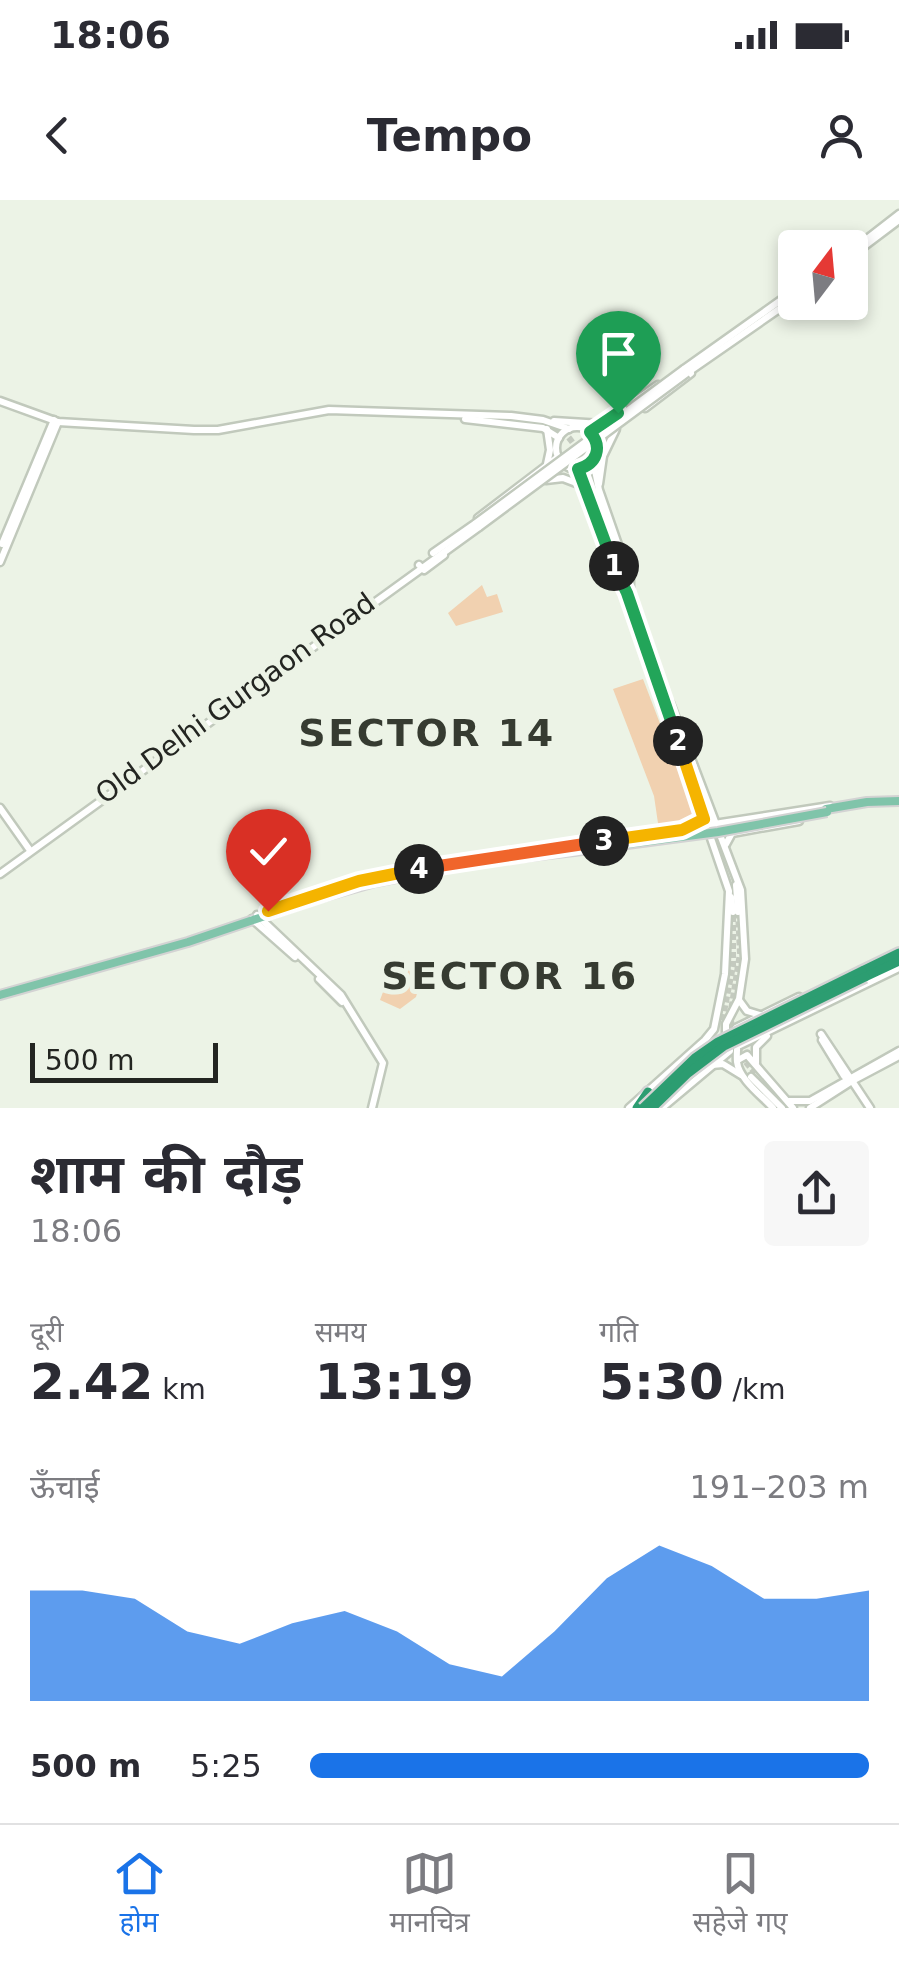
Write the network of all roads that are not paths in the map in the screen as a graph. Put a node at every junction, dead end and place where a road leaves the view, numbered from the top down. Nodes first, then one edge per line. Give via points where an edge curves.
1 (899, 217) edge
2 (868, 240) edge
3 (778, 303) edge
4 (778, 309) edge
5 (688, 369) junction
6 (0, 402) edge
7 (467, 418) junction
8 (484, 418) dead end
9 (543, 420) junction
10 (55, 422) junction
11 (603, 424) junction
12 (569, 429) junction
13 (616, 429) junction
14 (546, 430) junction
15 (590, 432) junction
16 (559, 438) junction
17 (598, 446) junction
18 (558, 457) junction
19 (593, 461) junction
20 (546, 466) junction
21 (566, 466) junction
22 (578, 469) junction
23 (546, 480) junction
24 (585, 487) junction
25 (599, 490) junction
26 (475, 526) junction
27 (0, 550) edge
28 (0, 562) edge
29 (421, 567) junction
30 (624, 581) tunnel mouth
31 (628, 592) junction
32 (899, 803) edge
33 (842, 808) junction
34 (0, 810) edge
35 (706, 816) junction
36 (734, 822) junction
37 (713, 826) junction
38 (693, 828) junction
39 (682, 830) junction
40 (736, 832) junction
41 (710, 836) junction
42 (694, 838) junction
43 (714, 846) junction
44 (726, 846) junction
45 (27, 850) junction
46 (541, 853) junction
47 (471, 861) junction
48 (732, 862) junction
49 (0, 872) edge
50 (737, 879) junction
51 (729, 891) junction
52 (270, 915) junction
53 (255, 918) junction
54 (268, 926) junction
55 (899, 951) edge
56 (878, 959) joint
57 (899, 965) edge
58 (869, 976) junction
59 (722, 990) junction
60 (0, 993) edge
61 (739, 998) junction
62 (350, 1010) junction
63 (732, 1016) junction
64 (760, 1016) junction
65 (780, 1025) junction
66 (726, 1034) junction
67 (740, 1045) junction
68 (899, 1054) edge
69 (737, 1060) junction
70 (681, 1062) junction
71 (710, 1065) junction
72 (752, 1074) junction
73 (846, 1076) junction
74 (648, 1092) joint
75 (788, 1106) edge
76 (807, 1106) edge
77 (372, 1108) edge
78 (636, 1108) edge
79 (652, 1108) edge
80 (662, 1108) edge
81 (774, 1108) edge
82 (868, 1108) edge

1 - 2 main road
3 - 5 main road
4 - 5 main road
5 - 11 main road
5 - 13 main road via 688,376
5 - 26 main road, bridge
6 - 10 main road
7 - 8 main road
7 - 9 main road
7 - 10 main road via 329,410 209,430
7 - 14 main road
9 - 11 main road
9 - 12 main road
10 - 27 main road
10 - 28 main road
11 - 15 main road
12 - 15 main road
12 - 16 main road
13 - 17 main road
13 - 25 main road via 603,456
14 - 16 main road
14 - 20 main road
15 - 17 main road
16 - 18 main road
17 - 19 main road
18 - 20 main road
18 - 21 main road
19 - 22 main road
19 - 25 main road
20 - 26 main road
21 - 22 main road
21 - 23 main road
22 - 24 main road
23 - 24 main road via 567,478
23 - 29 main road
24 - 31 main road
25 - 31 main road via 630,579
26 - 29 main road, Old Delhi Gurgaon Road
26 - 29 main road, Old Delhi Gurgaon Road
29 - 45 main road, Old Delhi Gurgaon Road
29 - 49 main road, Old Delhi Gurgaon Road
30 - 31 main road
31 - 35 main road
31 - 37 main road
32 - 33 main road
33 - 36 main road
33 - 40 main road
33 - 46 main road, bridge
34 - 45 main road
35 - 37 main road
35 - 39 main road
36 - 37 main road
36 - 40 main road
37 - 38 main road
37 - 41 main road
37 - 44 main road
38 - 39 main road
38 - 42 main road
39 - 46 main road
40 - 44 main road
41 - 42 main road
41 - 43 main road
42 - 46 main road
43 - 48 main road via 722,842
43 - 51 main road
44 - 48 main road
45 - 49 main road, Old Delhi Gurgaon Road
46 - 47 main road
47 - 52 main road
47 - 53 main road via 359,881
48 - 50 main road
50 - 51 main road via 736,912
50 - 61 main road via 746,928
51 - 59 main road
52 - 53 main road
52 - 54 main road
53 - 54 main road
53 - 60 main road
53 - 62 main road
54 - 62 main road via 333,985
55 - 56 highway
55 - 58 highway
56 - 64 main road
57 - 58 highway
58 - 65 main road
58 - 78 highway, bridge via 718,1042
58 - 79 highway, bridge via 724,1046
59 - 63 main road via 720,1017
59 - 70 main road via 710,1036
61 - 63 main road
61 - 64 main road
62 - 77 main road via 384,1066
63 - 66 main road
64 - 67 main road via 737,1026
65 - 67 main road
65 - 72 main road via 756,1047
66 - 70 main road
66 - 71 main road via 731,1049
67 - 69 main road
68 - 73 main road
68 - 73 main road
69 - 72 main road
69 - 72 main road via 747,1055
70 - 74 main road
71 - 72 main road
71 - 80 main road
72 - 75 main road
72 - 81 main road
73 - 73 main road via 821,1034
73 - 76 main road
73 - 76 main road
73 - 82 main road
74 - 78 highway
75 - 76 main road

